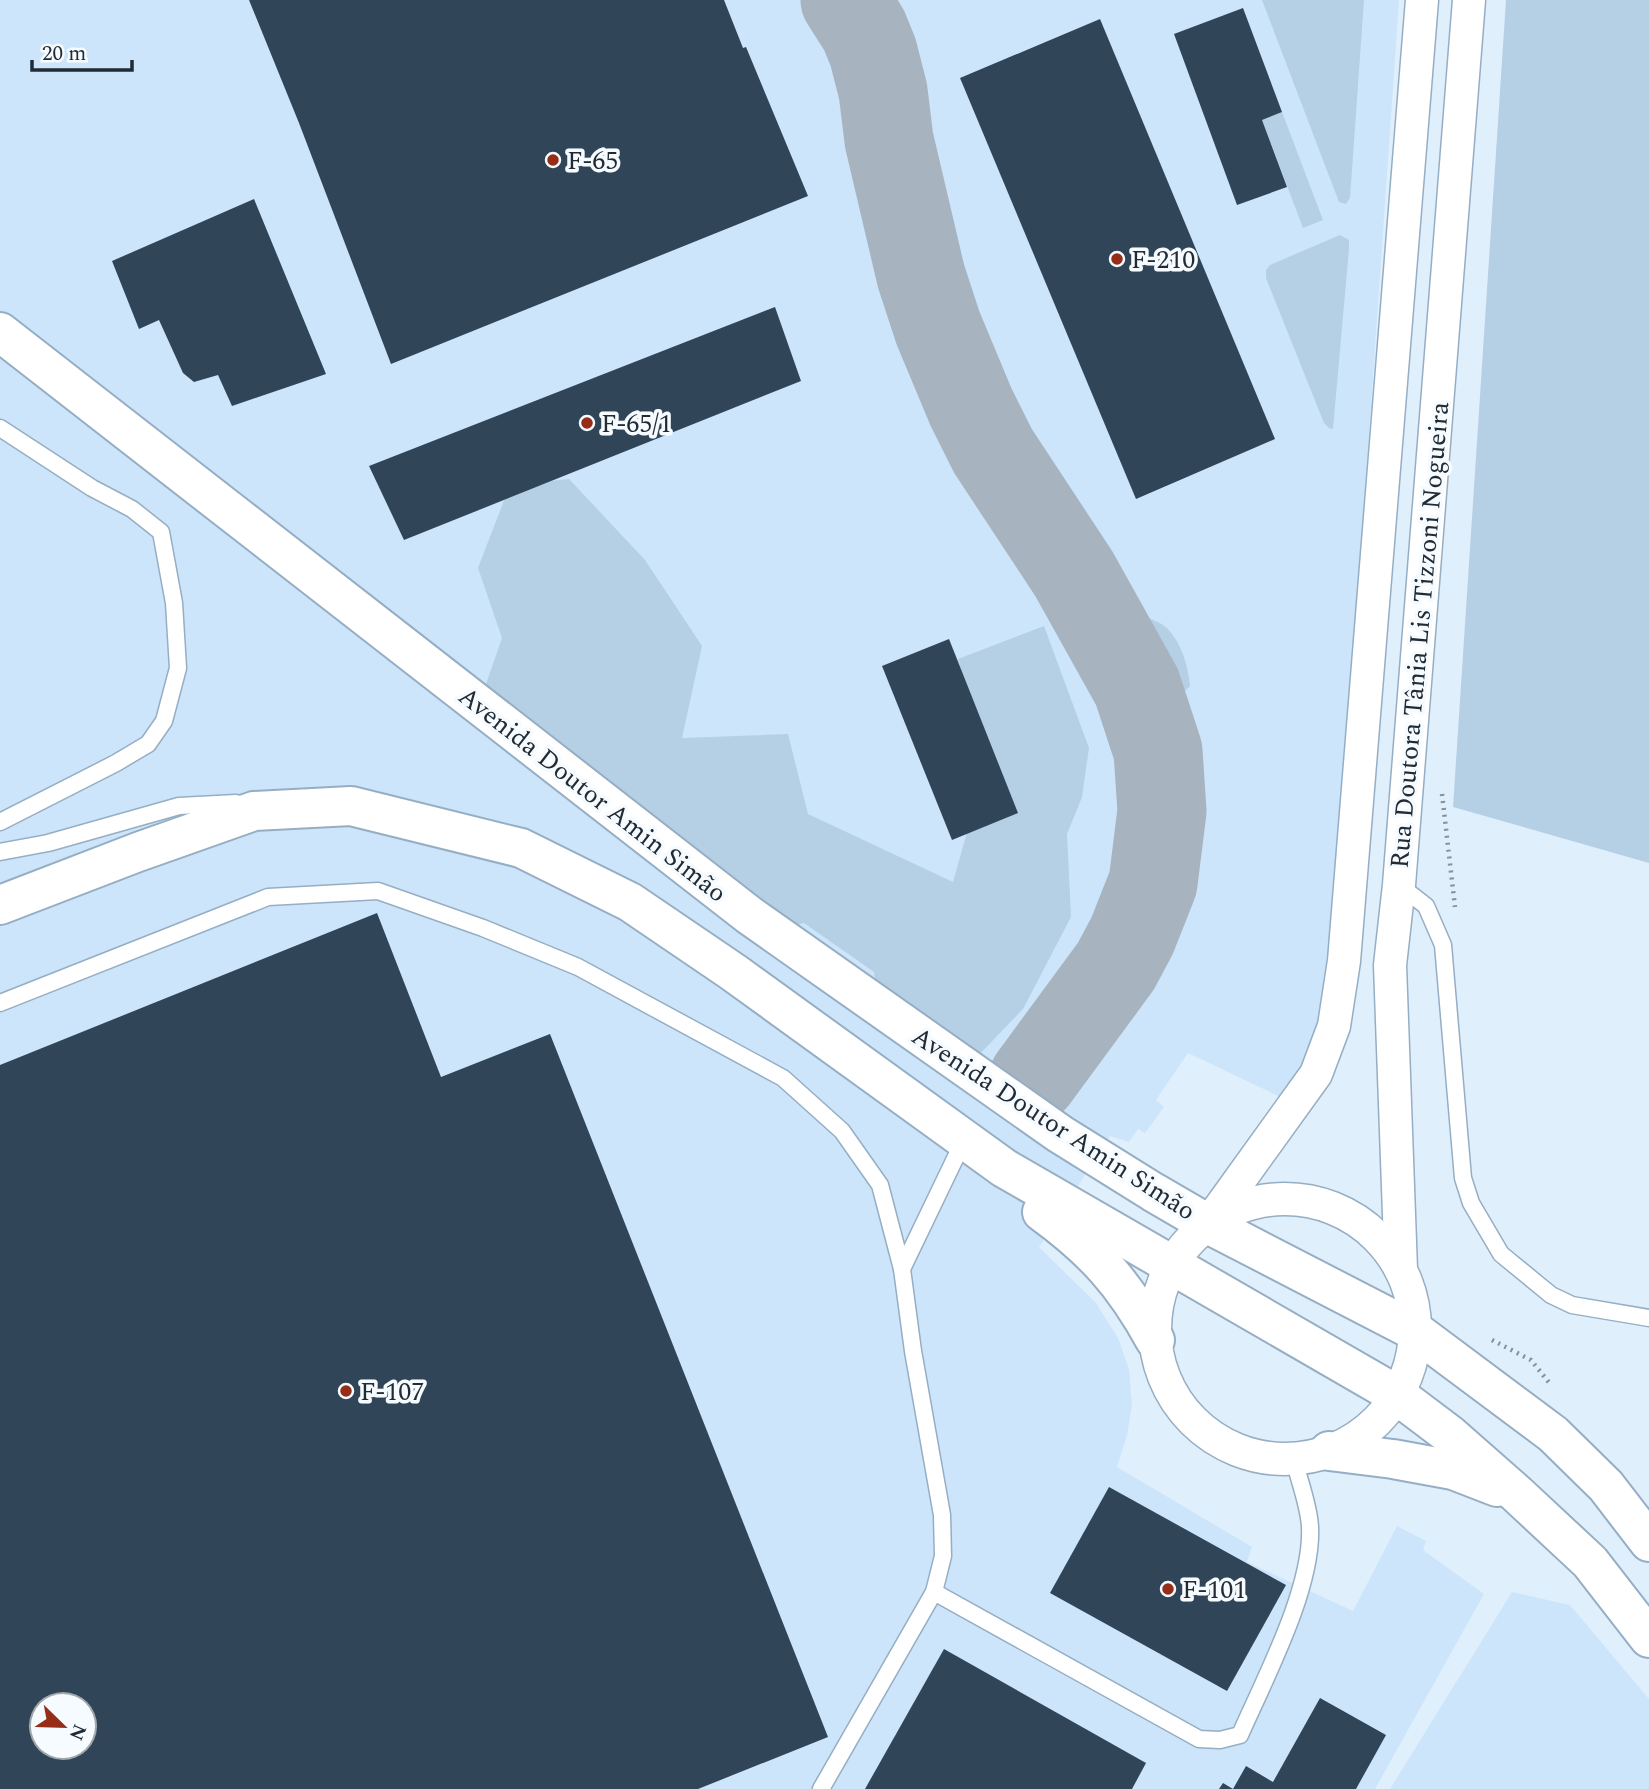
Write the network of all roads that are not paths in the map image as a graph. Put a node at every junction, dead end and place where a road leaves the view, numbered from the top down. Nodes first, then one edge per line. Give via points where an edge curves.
1 (1422, 0) edge
2 (1469, 0) edge
3 (0, 332) edge
4 (0, 428) edge
5 (265, 811) junction
6 (0, 822) edge
7 (0, 852) edge
8 (1399, 885) junction
9 (0, 905) edge
10 (0, 1003) edge
11 (998, 1090) junction
12 (965, 1140) junction
13 (1004, 1168) junction
14 (1208, 1224) junction
15 (1171, 1265) junction
16 (902, 1269) junction
17 (1401, 1270) junction
18 (1649, 1318) edge
19 (1415, 1331) junction
20 (1154, 1339) junction
21 (1397, 1395) junction
22 (1311, 1455) junction
23 (1517, 1494) junction
24 (1649, 1542) edge
25 (934, 1592) junction
26 (1649, 1638) edge
27 (821, 1789) edge

1 - 14 street, Rua Doutora Tânia Lis Tizzoni Nogueira via 1344,961 1334,1026 1316,1074
2 - 8 street, Rua Doutora Tânia Lis Tizzoni Nogueira
3 - 11 street, Avenida Doutor Amin Simão via 748,915
4 - 6 lane via 132,509 161,532 174,603 178,668 164,721 148,744
5 - 7 lane via 250,802 179,806
5 - 9 street via 138,852
5 - 12 street via 351,806 521,848 630,902
8 - 17 street, Rua Doutora Tânia Lis Tizzoni Nogueira via 1390,965
8 - 18 lane via 1426,906 1443,945 1463,1178 1471,1203 1501,1254 1551,1295 1573,1305
10 - 16 lane via 268,897 378,891 578,967 783,1078 842,1131 880,1185
11 - 12 street
11 - 14 street, Avenida Doutor Amin Simão via 1060,1134
12 - 13 street
12 - 16 lane
13 - 15 street
13 - 20 street via 1034,1206 1077,1238 1124,1289
14 - 15 street via 1187,1242
14 - 17 street via 1241,1206 1278,1198 1315,1202 1360,1223 1380,1239
14 - 19 street, Avenida Doutor Amin Simão
15 - 20 street via 1158,1298
15 - 21 street
16 - 25 lane via 942,1515 943,1556
17 - 19 street via 1412,1300
19 - 21 street via 1410,1364
19 - 24 street, Avenida Doutor Amin Simão via 1553,1434 1606,1486
20 - 22 street via 1159,1368 1169,1389 1197,1426 1226,1446 1259,1457
21 - 22 street via 1379,1419 1356,1438
21 - 23 street
22 - 23 street via 1394,1459 1453,1471
22 - 25 lane via 1307,1568 1292,1615 1240,1735 1199,1740
23 - 26 street via 1590,1562
25 - 27 lane

